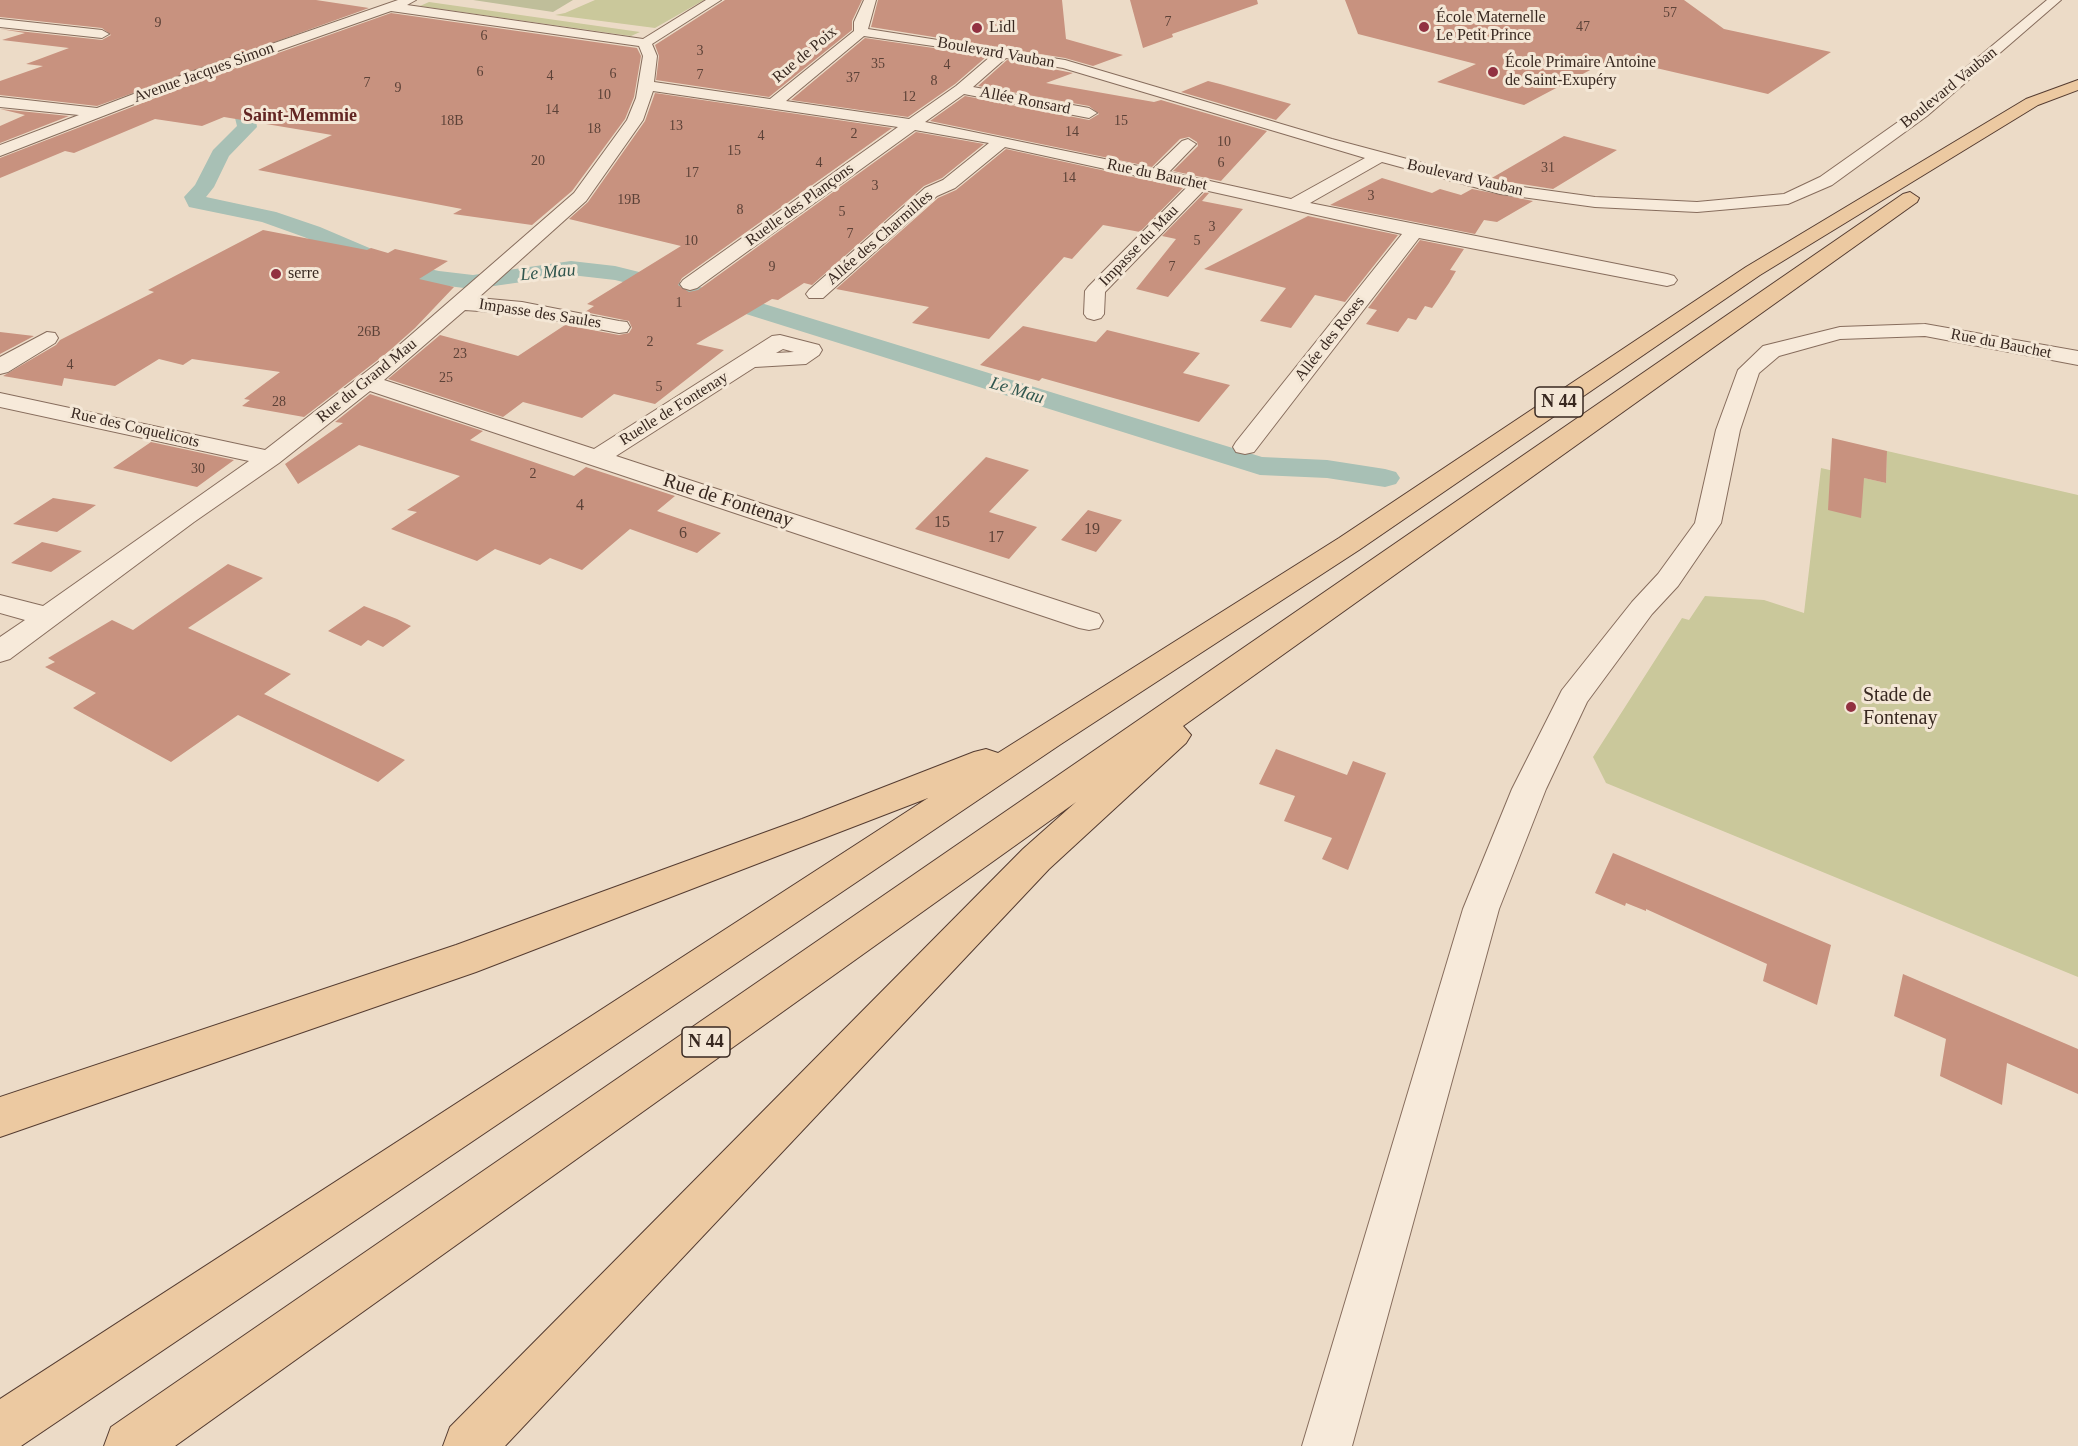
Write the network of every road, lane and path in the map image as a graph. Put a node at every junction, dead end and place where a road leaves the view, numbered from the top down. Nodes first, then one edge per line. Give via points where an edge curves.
1 (410, 0) edge
2 (715, 0) edge
3 (870, 0) edge
4 (2055, 0) edge
5 (390, 7) junction
6 (0, 23) edge
7 (861, 32) junction
8 (102, 34) dead end
9 (645, 43) junction
10 (1003, 53) junction
11 (645, 85) junction
12 (2078, 85) edge
13 (961, 89) junction
14 (0, 102) edge
15 (2078, 103) edge
16 (773, 104) junction
17 (99, 112) junction
18 (1089, 113) dead end
19 (909, 124) junction
20 (1002, 141) junction
21 (1188, 144) dead end
22 (0, 151) edge
23 (1378, 157) junction
24 (1157, 175) junction
25 (1200, 184) junction
26 (1293, 205) junction
27 (1414, 231) junction
28 (1667, 280) dead end
29 (690, 284) dead end
30 (816, 294) dead end
31 (467, 297) junction
32 (1094, 314) dead end
33 (619, 327) dead end
34 (47, 338) dead end
35 (2078, 358) edge
36 (751, 360) dead end
37 (0, 367) edge
38 (366, 382) junction
39 (0, 400) edge
40 (1245, 447) dead end
41 (270, 458) junction
42 (597, 458) junction
43 (0, 604) edge
44 (49, 617) junction
45 (1089, 621) dead end
46 (1282, 638) junction
47 (0, 652) edge
48 (1049, 736) junction
49 (0, 1117) edge
50 (0, 1429) edge
51 (130, 1446) edge
52 (469, 1446) edge
53 (1327, 1446) edge

1 - 5 street, Avenue Jacques Simon
2 - 9 street
3 - 7 street, Rue de Poix
4 - 23 street, Boulevard Vauban via 1921,113 1826,181 1788,199 1697,207 1595,202 1500,189
5 - 9 street
5 - 17 street, Avenue Jacques Simon
6 - 8 street
7 - 10 street, Boulevard Vauban
7 - 16 street, Rue de Poix
9 - 11 street, Rue du Grand Mau via 650,56
10 - 13 street, Ruelle des Plançons
10 - 23 street, Boulevard Vauban via 1065,64
11 - 16 street, Rue du Bauchet
11 - 31 street, Rue du Grand Mau via 635,120 580,197
12 - 48 main road, N 44 via 2032,102 1753,271 1349,544
13 - 18 street, Allée Ronsard
13 - 19 street, Ruelle des Plançons
14 - 17 street
15 - 46 main road, N 44 via 2010,136 1896,207
16 - 19 street, Rue du Bauchet
17 - 22 street, Avenue Jacques Simon
19 - 20 street, Rue du Bauchet
19 - 29 street, Ruelle des Plançons
20 - 24 street, Rue du Bauchet
20 - 30 street, Allée des Charmilles via 949,184 931,192
21 - 24 street
23 - 26 street
24 - 25 street, Rue du Bauchet
25 - 26 street, Rue du Bauchet
25 - 32 street, Impasse du Mau via 1095,291
26 - 27 street, Rue du Bauchet
27 - 28 street, Rue du Bauchet
27 - 40 street, Allée des Roses
31 - 33 street, Impasse des Saules
31 - 38 street, Rue du Grand Mau
34 - 37 street
35 - 53 street, Rue du Bauchet via 1925,330 1840,333 1771,351 1749,370 1728,430 1708,523 1668,580 1573,698 1529,789 1481,909
36 - 42 street, Ruelle de Fontenay
38 - 41 street, Rue du Grand Mau
38 - 42 street, Rue de Fontenay
39 - 41 street, Rue des Coquelicots
41 - 44 street, Rue du Grand Mau
42 - 45 street, Rue de Fontenay
43 - 44 street
44 - 47 street, Rue du Grand Mau
46 - 51 main road, N 44
46 - 52 main road via 1036,860
48 - 49 main road via 815,829 462,960
48 - 50 main road, N 44

